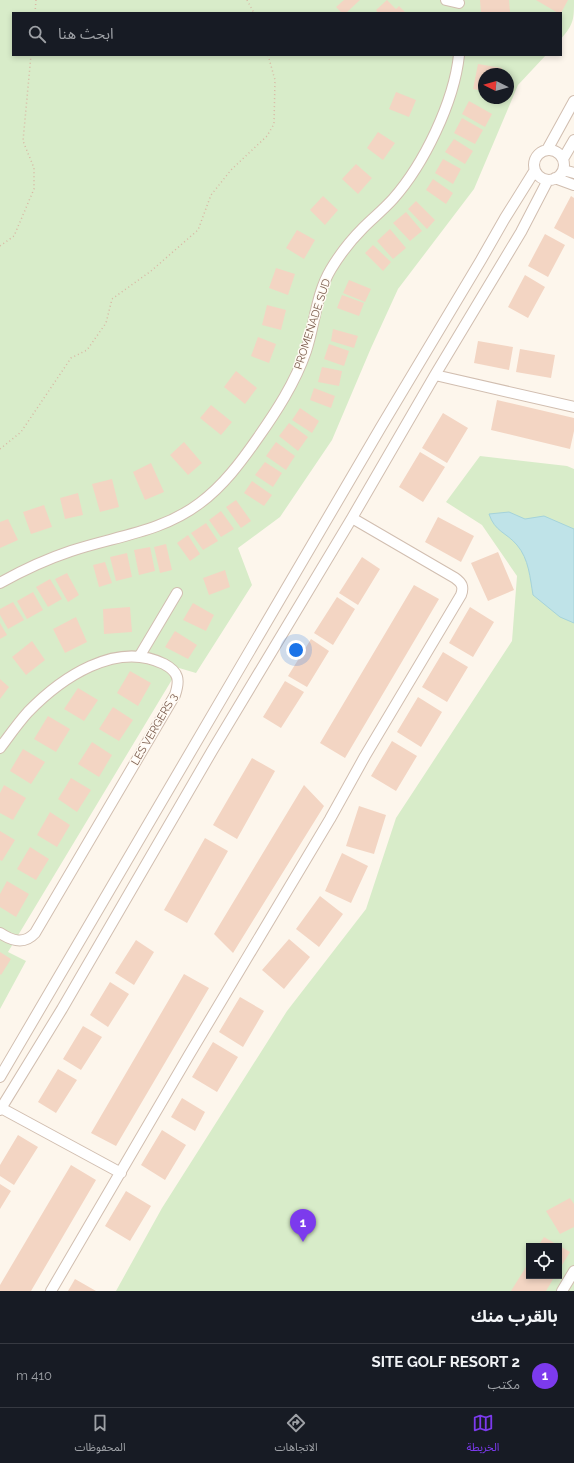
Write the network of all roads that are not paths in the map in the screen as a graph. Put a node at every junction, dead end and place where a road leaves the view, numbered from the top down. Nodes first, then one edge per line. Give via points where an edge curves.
1 (446, 0) edge
2 (459, 5) edge
3 (459, 56) edge
4 (574, 102) edge
5 (574, 140) edge
6 (547, 150) junction
7 (563, 159) junction
8 (535, 170) junction
9 (563, 170) junction
10 (574, 173) edge
11 (552, 179) junction
12 (574, 185) edge
13 (435, 375) junction
14 (574, 407) edge
15 (352, 518) junction
16 (0, 583) edge
17 (177, 593) dead end
18 (140, 657) junction
19 (0, 748) edge
20 (0, 933) edge
21 (0, 1077) edge
22 (1, 1109) edge
23 (121, 1172) junction
24 (574, 1271) edge
25 (50, 1291) edge
26 (562, 1291) edge

1 - 2 street
3 - 16 street, PROMENADE SUD via 445,109 418,165 392,200 358,233 330,271 322,288 306,351 295,377 272,418 233,472 200,504 166,524 70,551
4 - 6 street
5 - 7 street
6 - 7 street via 556,152
6 - 8 street via 537,155 534,162
7 - 9 street
8 - 11 street via 539,176
8 - 21 street via 381,427
9 - 10 street
9 - 11 street
11 - 12 street
11 - 13 street
13 - 14 street
13 - 15 street
15 - 22 street
15 - 23 street via 455,578 463,586 461,596
17 - 18 street
18 - 19 street, LES VERGERS 3 via 110,660 90,667 68,680 28,712
18 - 20 street, LES VERGERS 3 via 156,660 173,671 178,679 175,694 35,933 23,941 14,940
22 - 23 street
23 - 25 street
24 - 26 street

